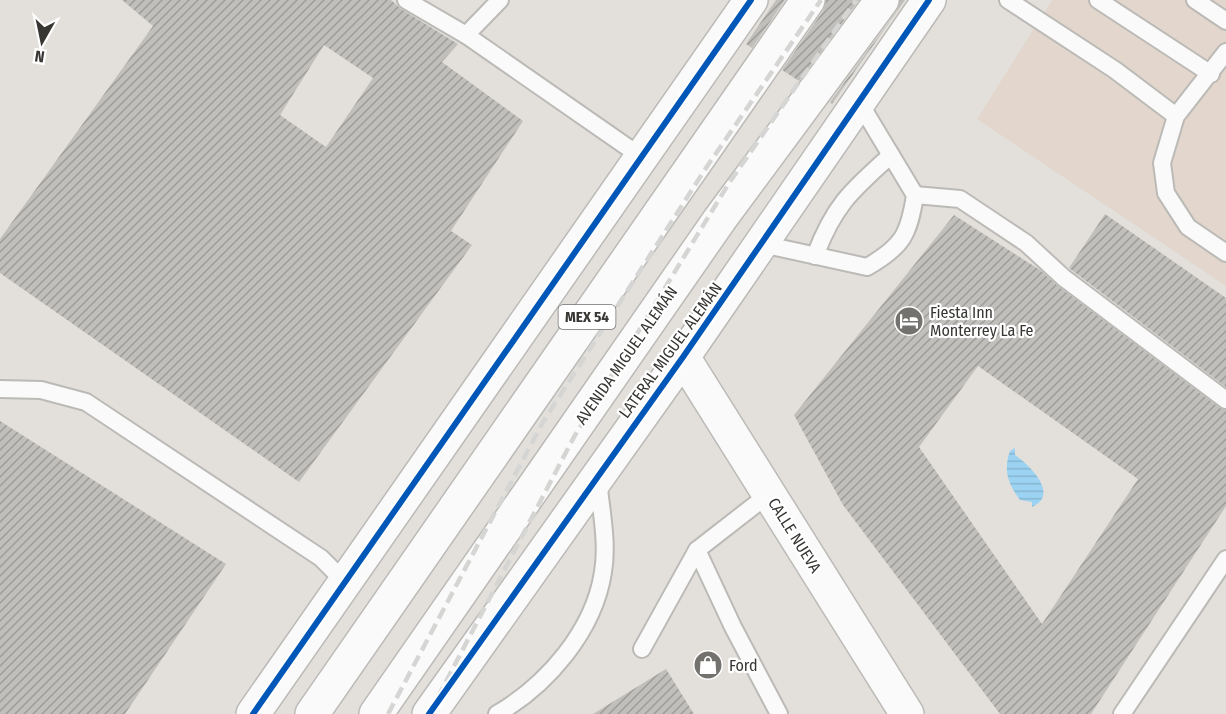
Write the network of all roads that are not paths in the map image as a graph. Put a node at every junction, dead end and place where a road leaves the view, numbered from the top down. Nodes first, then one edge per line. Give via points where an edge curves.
1 (406, 0) edge
2 (500, 0) edge
3 (751, 0) edge
4 (808, 0) edge
5 (882, 0) edge
6 (929, 0) edge
7 (1008, 0) edge
8 (1098, 0) edge
9 (1195, 0) edge
10 (1226, 21) edge
11 (466, 36) junction
12 (1226, 52) edge
13 (1211, 74) junction
14 (859, 102) junction
15 (1176, 116) junction
16 (891, 155) junction
17 (643, 158) junction
18 (915, 195) junction
19 (762, 244) junction
20 (1226, 253) edge
21 (815, 256) junction
22 (683, 357) junction
23 (0, 389) edge
24 (1226, 400) edge
25 (597, 475) junction
26 (769, 494) junction
27 (697, 550) junction
28 (1226, 559) edge
29 (345, 582) junction
30 (642, 649) dead end
31 (253, 714) edge
32 (312, 714) edge
33 (376, 714) edge
34 (429, 714) edge
35 (497, 714) edge
36 (779, 714) edge
37 (907, 714) edge
38 (1122, 714) edge

1 - 11 lane
2 - 11 lane
3 - 17 main road
4 - 32 main road, MEX 54
5 - 33 main road, AVENIDA MIGUEL ALEMÁN / MEX 54 via 720,219
6 - 14 main road, LATERAL MIGUEL ALEMÁN
7 - 15 lane via 1115,70
8 - 13 lane
9 - 10 lane
11 - 17 lane
12 - 13 lane
13 - 15 lane
14 - 16 lane
14 - 19 main road, LATERAL MIGUEL ALEMÁN
15 - 20 lane via 1162,163 1166,193 1188,227
16 - 18 lane
16 - 21 lane via 837,209
17 - 29 main road
18 - 21 lane via 910,228 889,254 867,267
18 - 24 lane via 960,199 1026,243 1064,278
19 - 21 lane
19 - 22 main road, LATERAL MIGUEL ALEMÁN
22 - 25 main road, LATERAL MIGUEL ALEMÁN
22 - 26 main road, CALLE NUEVA
23 - 29 lane via 41,390 86,402 321,558
25 - 34 main road, LATERAL MIGUEL ALEMÁN
25 - 35 lane via 603,571 593,608 550,673 520,701
26 - 27 lane
26 - 37 main road, CALLE NUEVA
27 - 30 lane
27 - 36 lane
28 - 38 lane
29 - 31 main road

